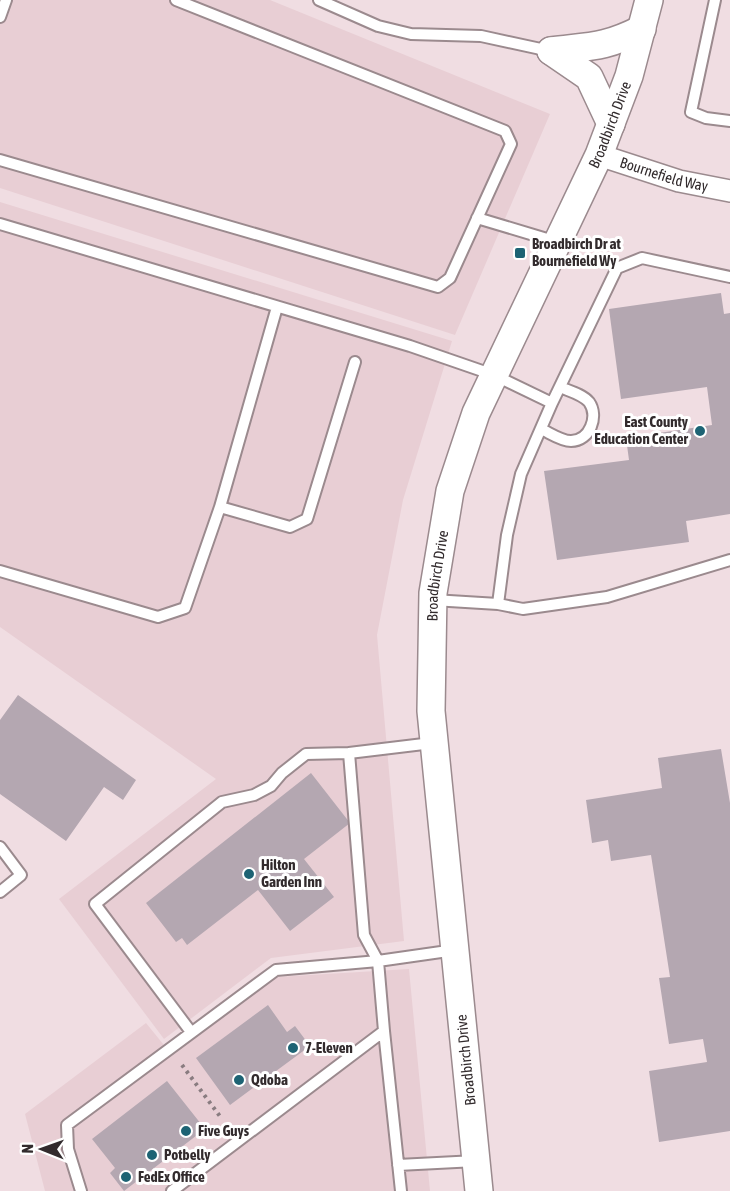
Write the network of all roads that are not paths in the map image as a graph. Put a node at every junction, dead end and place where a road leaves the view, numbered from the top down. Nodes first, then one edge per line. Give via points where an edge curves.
1 (6, 0) edge
2 (176, 0) edge
3 (319, 0) edge
4 (649, 0) edge
5 (715, 0) edge
6 (0, 18) edge
7 (642, 29) junction
8 (550, 51) junction
9 (730, 122) edge
10 (611, 124) junction
11 (599, 155) junction
12 (0, 160) edge
13 (730, 191) edge
14 (477, 218) junction
15 (1, 228) edge
16 (557, 243) junction
17 (730, 277) edge
18 (277, 307) junction
19 (355, 362) dead end
20 (494, 375) junction
21 (560, 387) junction
22 (552, 403) junction
23 (541, 429) junction
24 (220, 507) junction
25 (730, 560) edge
26 (0, 571) edge
27 (433, 600) junction
28 (498, 604) junction
29 (434, 743) junction
30 (349, 753) junction
31 (0, 847) edge
32 (0, 892) edge
33 (455, 950) junction
34 (378, 961) junction
35 (384, 1031) junction
36 (191, 1032) junction
37 (476, 1161) junction
38 (398, 1165) junction
39 (81, 1191) edge
40 (172, 1191) edge
41 (401, 1191) edge
42 (479, 1191) edge

1 - 6 lane
2 - 14 lane via 506,131 511,144
3 - 8 lane via 378,26 411,34 480,36
4 - 7 street, Broadbirch Drive
5 - 9 lane via 691,112
7 - 8 street via 618,42 592,49
7 - 10 street, Broadbirch Drive
8 - 10 street via 589,77
10 - 11 street, Broadbirch Drive
11 - 13 street, Bournefield Way via 679,181
11 - 16 street, Broadbirch Drive
12 - 14 lane via 438,287 450,278
14 - 16 lane
15 - 18 lane
16 - 20 street, Broadbirch Drive
17 - 21 lane via 642,258 617,268
18 - 20 lane
18 - 24 lane
19 - 24 lane via 307,519 290,527
20 - 22 lane
20 - 27 street, Broadbirch Drive via 476,413 450,491
21 - 22 lane
21 - 23 lane via 590,404 592,424 583,437 570,441
22 - 23 lane
23 - 28 lane via 521,474 505,545
24 - 26 lane via 185,608 158,617
25 - 28 lane via 607,597 523,609
27 - 28 lane
27 - 29 street, Broadbirch Drive
29 - 30 lane
29 - 33 street, Broadbirch Drive
30 - 34 lane via 364,935
30 - 36 lane via 306,754 271,786 254,795 222,802 95,904
31 - 32 lane via 21,875
33 - 34 lane
33 - 37 street, Broadbirch Drive
34 - 35 lane
34 - 36 lane via 276,970
35 - 38 lane
35 - 40 lane
36 - 39 lane via 68,1125 68,1149
37 - 38 lane
37 - 42 street, Broadbirch Drive
38 - 41 lane

